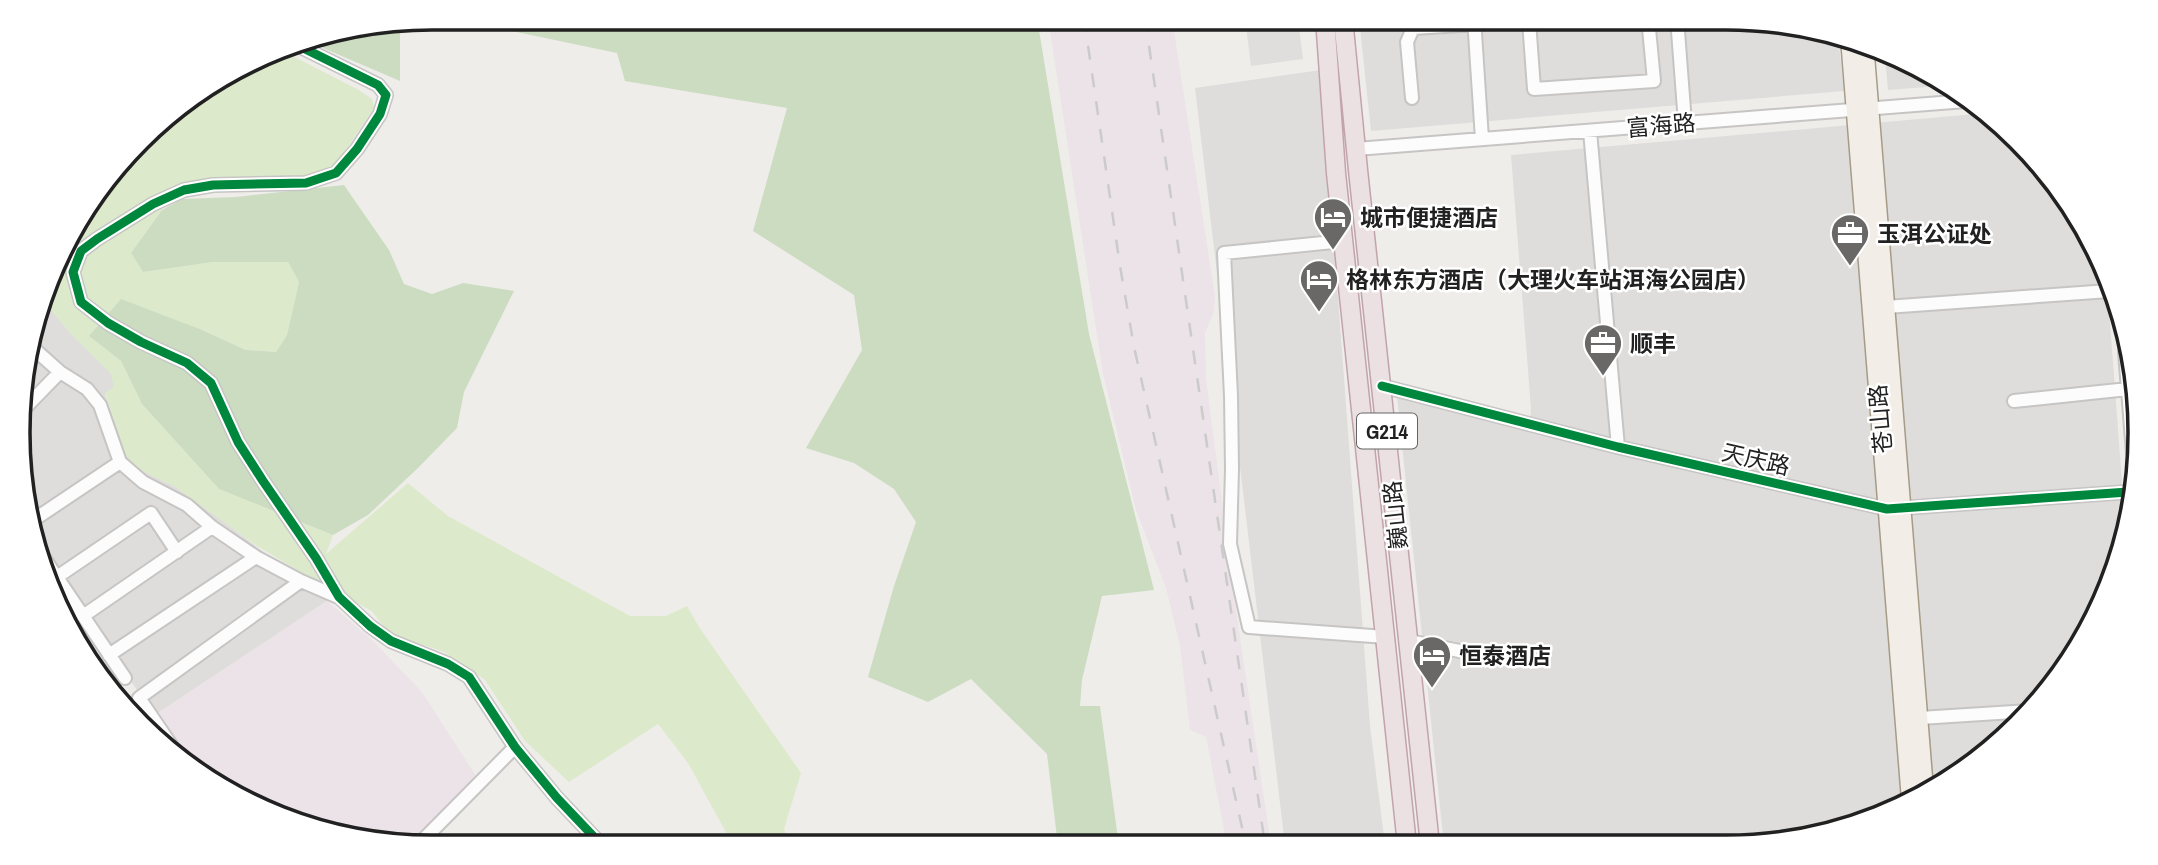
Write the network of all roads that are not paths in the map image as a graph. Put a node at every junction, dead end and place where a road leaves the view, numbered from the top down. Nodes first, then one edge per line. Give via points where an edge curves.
1 (1325, 30) edge
2 (1344, 30) edge
3 (1408, 30) edge
4 (1475, 30) edge
5 (1530, 30) edge
6 (1649, 30) edge
7 (1678, 30) edge
8 (307, 50) edge
9 (1851, 50) edge
10 (1865, 54) edge
11 (1412, 98) dead end
12 (1955, 102) edge
13 (1863, 109) junction
14 (1685, 123) junction
15 (1590, 131) junction
16 (1482, 139) junction
17 (1356, 149) junction
18 (1343, 241) junction
19 (2103, 291) edge
20 (1886, 307) junction
21 (37, 352) edge
22 (60, 372) junction
23 (1382, 386) junction
24 (2126, 389) edge
25 (31, 401) edge
26 (2014, 401) dead end
27 (1618, 447) junction
28 (120, 462) junction
29 (2124, 492) edge
30 (1895, 508) junction
31 (38, 517) edge
32 (212, 527) junction
33 (177, 552) junction
34 (256, 557) junction
35 (57, 577) joint
36 (301, 581) junction
37 (339, 597) junction
38 (83, 616) junction
39 (1385, 637) junction
40 (1409, 641) junction
41 (109, 655) junction
42 (1485, 656) dead end
43 (125, 678) dead end
44 (2015, 712) edge
45 (1920, 718) junction
46 (159, 728) edge
47 (515, 747) junction
48 (1924, 782) edge
49 (1910, 791) edge
50 (428, 835) edge
51 (592, 835) edge
52 (1407, 835) edge
53 (1429, 835) edge

1 - 18 highway, 巍山路 / G214
2 - 17 highway, 巍山路 / G214
3 - 11 street
4 - 16 street
5 - 6 street via 1534,89 1654,81
7 - 14 street
8 - 37 street via 378,85 386,95 380,114 337,173 306,183 184,190 97,239 81,251 73,272 81,302 141,342 187,363 211,383 238,442
9 - 13 main road, 苍山路
10 - 13 main road, 苍山路
12 - 13 street, 富海路
13 - 14 street, 富海路
13 - 20 main road, 苍山路
13 - 30 main road, 苍山路
14 - 15 street, 富海路
15 - 16 street, 富海路
15 - 27 street
16 - 17 street, 富海路
17 - 23 highway, 巍山路 / G214
18 - 39 highway, 巍山路 / G214
18 - 39 street via 1224,253 1231,396 1230,544 1249,627
19 - 20 street
20 - 30 main road, 苍山路
21 - 22 street
22 - 25 street
22 - 28 street via 87,389 100,405
23 - 27 street, 天庆路
23 - 40 highway, 巍山路 / G214
24 - 26 street
27 - 30 street, 天庆路
28 - 31 street
28 - 32 street via 143,482 187,505
29 - 30 street, 天庆路
30 - 45 main road, 苍山路
30 - 49 main road, 苍山路
32 - 33 street
32 - 34 street
33 - 35 street via 151,513
33 - 38 street
34 - 36 street
34 - 41 street
35 - 38 street
36 - 37 street
36 - 46 street via 139,698
37 - 47 street via 391,641 469,677
38 - 41 street
39 - 40 highway
39 - 52 highway, 巍山路 / G214
40 - 42 street
40 - 53 highway, 巍山路 / G214
41 - 43 street
44 - 45 street
45 - 48 main road, 苍山路
47 - 50 street
47 - 51 street

